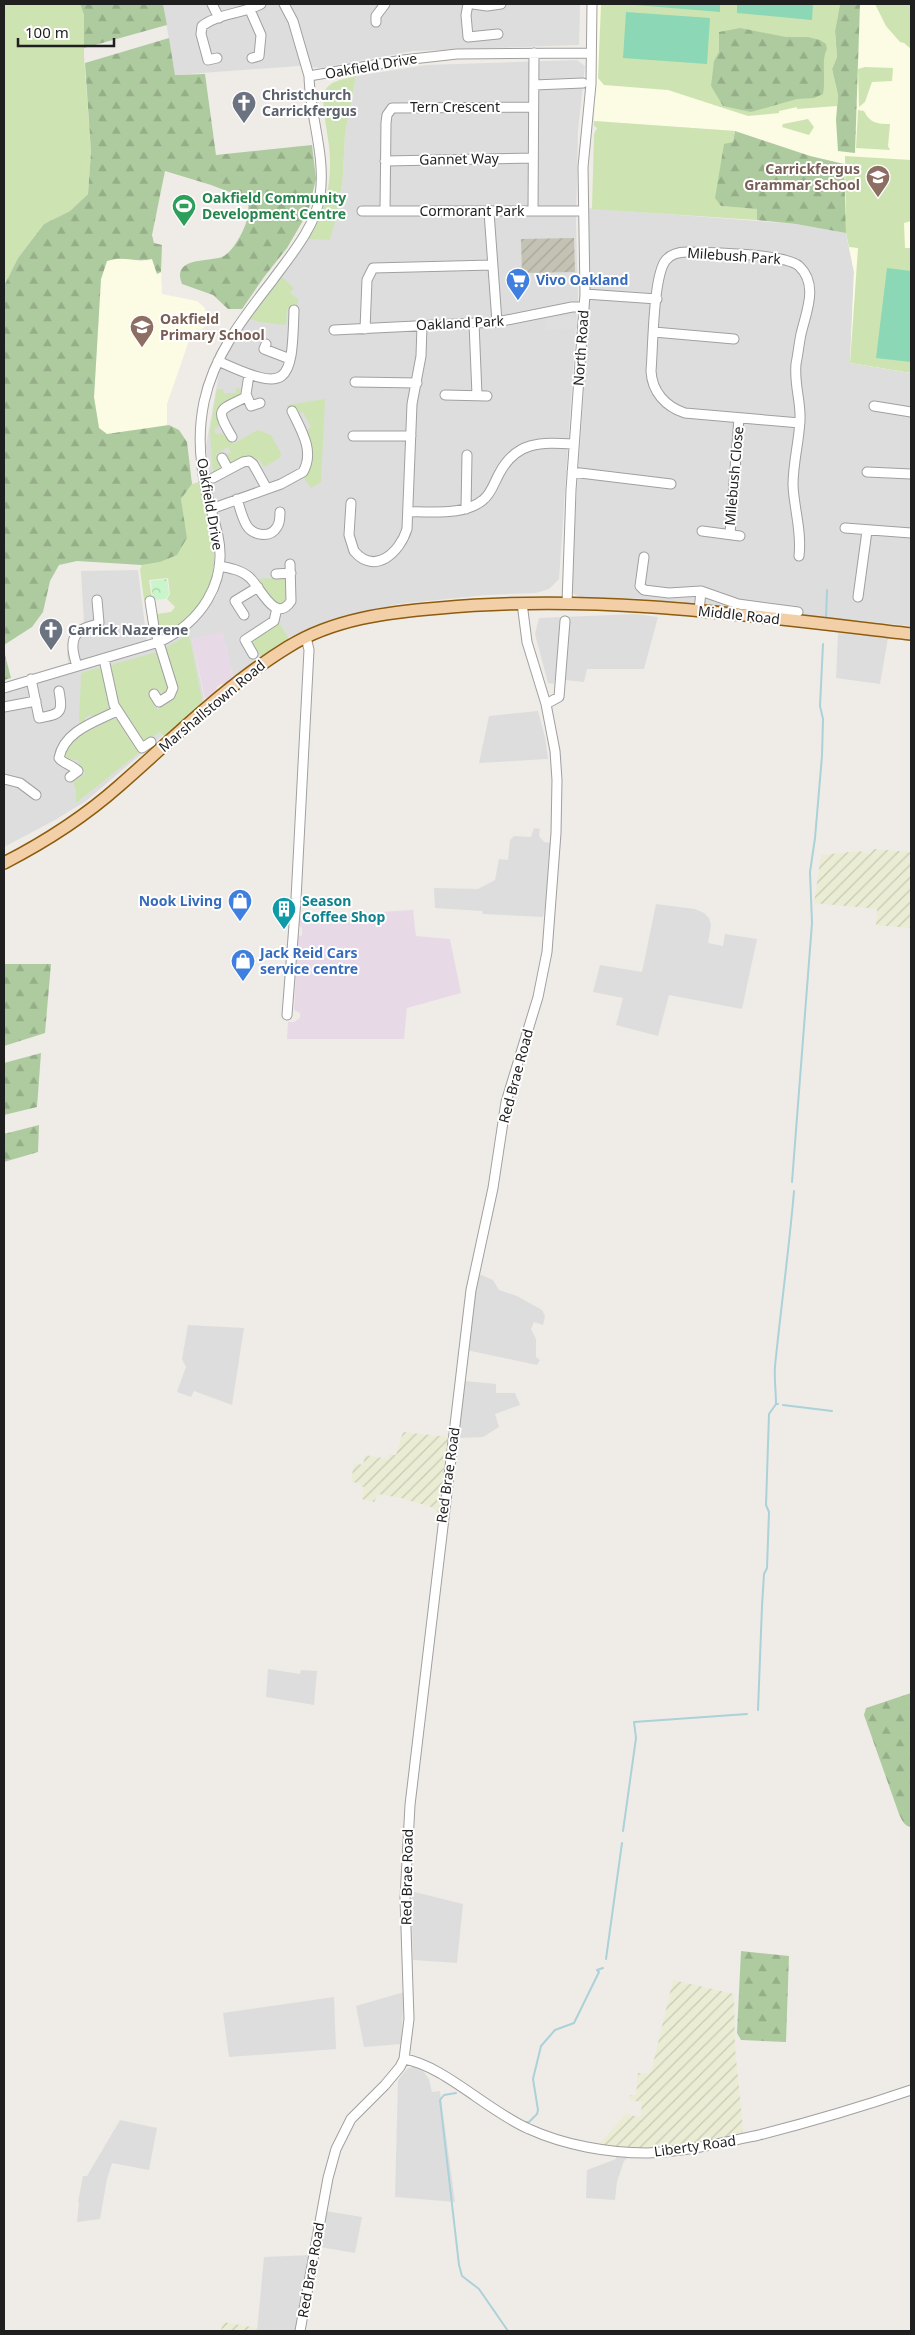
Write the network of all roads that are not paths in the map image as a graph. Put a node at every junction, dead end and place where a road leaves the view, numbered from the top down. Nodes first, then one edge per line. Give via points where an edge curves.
1 (212, 4) edge
2 (261, 4) edge
3 (284, 4) edge
4 (385, 4) edge
5 (468, 4) edge
6 (473, 4) edge
7 (501, 4) edge
8 (592, 4) edge
9 (250, 10) junction
10 (219, 18) junction
11 (376, 22) dead end
12 (498, 34) dead end
13 (534, 53) junction
14 (592, 53) junction
15 (260, 56) dead end
16 (217, 58) dead end
17 (310, 76) junction
18 (583, 83) dead end
19 (534, 85) junction
20 (533, 107) junction
21 (533, 158) junction
22 (385, 160) junction
23 (362, 211) dead end
24 (385, 211) junction
25 (534, 211) junction
26 (583, 211) junction
27 (489, 212) junction
28 (492, 265) junction
29 (585, 294) junction
30 (657, 299) junction
31 (584, 307) junction
32 (294, 310) dead end
33 (497, 322) junction
34 (474, 323) junction
35 (422, 326) junction
36 (365, 329) junction
37 (334, 330) dead end
38 (654, 332) junction
39 (734, 339) dead end
40 (264, 350) dead end
41 (290, 359) junction
42 (218, 361) junction
43 (249, 375) junction
44 (355, 382) dead end
45 (417, 383) junction
46 (445, 395) dead end
47 (246, 397) junction
48 (260, 402) dead end
49 (874, 406) dead end
50 (292, 411) dead end
51 (911, 412) edge
52 (739, 418) junction
53 (800, 423) junction
54 (226, 426) junction
55 (216, 431) dead end
56 (353, 436) dead end
57 (411, 436) junction
58 (232, 437) dead end
59 (574, 444) junction
60 (467, 455) dead end
61 (222, 458) dead end
62 (228, 469) junction
63 (572, 472) junction
64 (867, 472) dead end
65 (911, 474) edge
66 (214, 478) dead end
67 (670, 484) dead end
68 (267, 488) junction
69 (238, 499) junction
70 (351, 503) dead end
71 (211, 509) junction
72 (466, 509) junction
73 (280, 512) dead end
74 (408, 512) junction
75 (845, 528) dead end
76 (702, 531) dead end
77 (867, 531) junction
78 (911, 533) edge
79 (730, 534) junction
80 (740, 536) dead end
81 (799, 556) dead end
82 (644, 557) dead end
83 (219, 566) junction
84 (276, 574) dead end
85 (258, 587) junction
86 (701, 591) junction
87 (858, 597) dead end
88 (97, 600) dead end
89 (150, 601) dead end
90 (566, 602) junction
91 (522, 603) junction
92 (278, 608) junction
93 (699, 610) junction
94 (798, 612) dead end
95 (244, 614) dead end
96 (565, 621) dead end
97 (911, 634) edge
98 (306, 637) junction
99 (159, 642) junction
100 (253, 654) dead end
101 (104, 659) junction
102 (76, 666) junction
103 (31, 679) junction
104 (4, 688) edge
105 (59, 691) dead end
106 (154, 694) dead end
107 (36, 700) junction
108 (546, 704) junction
109 (4, 707) edge
110 (117, 711) junction
111 (151, 742) dead end
112 (70, 777) dead end
113 (4, 780) edge
114 (36, 795) dead end
115 (4, 863) edge
116 (288, 1015) dead end
117 (404, 2059) junction
118 (911, 2090) edge
119 (300, 2331) edge

1 - 10 street
2 - 9 street
3 - 17 street via 297,31
4 - 11 street via 376,16
5 - 12 street via 468,37
6 - 7 street
8 - 14 street, North Road
9 - 10 street
9 - 15 street via 261,35
10 - 16 street via 205,24 201,30 208,60
13 - 14 street, Oakfield Drive
13 - 17 street, Oakfield Drive via 457,54
13 - 19 street
14 - 26 street, North Road via 582,167
17 - 42 street, Oakfield Drive via 321,159 317,206 302,238 237,328
18 - 19 street
19 - 20 street
20 - 21 street
20 - 22 street, Tern Crescent via 394,107 386,117
21 - 22 street, Gannet Way
21 - 25 street
22 - 24 street, Tern Crescent
23 - 24 street, Cormorant Park
24 - 27 street, Cormorant Park
25 - 26 street, Cormorant Park
25 - 27 street, Cormorant Park
26 - 29 street, North Road
27 - 28 street
28 - 33 street
28 - 36 street via 373,268 367,280
29 - 30 street
29 - 31 street, North Road
30 - 38 street, Milebush Park
30 - 53 street, Milebush Park via 658,278 663,264 667,258 680,252 781,258 799,266 806,275 811,292 795,377
31 - 33 street, Oakland Park
31 - 59 street, North Road
32 - 41 street
33 - 34 street, Oakland Park
34 - 35 street, Oakland Park
34 - 46 street via 482,396
35 - 36 street, Oakland Park
35 - 45 street via 422,356
36 - 37 street, Oakland Park
38 - 39 street
38 - 52 street, Milebush Park via 652,380 664,402 685,414
40 - 41 street
41 - 43 street via 285,374 278,379
42 - 43 street
42 - 71 street, Oakfield Drive via 204,402 201,439 202,466
43 - 47 street
44 - 45 street
45 - 57 street via 412,404
47 - 48 street via 251,406
47 - 54 street via 222,410 221,417
49 - 51 street
50 - 68 street via 307,444 306,468 295,478
52 - 53 street, Milebush Park
52 - 79 street, Milebush Close
53 - 81 street, Milebush Park via 793,484 800,533
54 - 55 street
54 - 58 street
56 - 57 street
57 - 74 street
59 - 63 street, North Road
59 - 72 street via 533,445 518,450 502,467 486,498
60 - 72 street
61 - 62 street
62 - 66 street
62 - 68 street via 250,461
63 - 67 street
63 - 90 street, North Road
64 - 65 street
68 - 69 street
69 - 71 street
69 - 73 street via 252,531 264,535 276,530
70 - 74 street via 351,546 358,556 368,561 381,561 394,553 405,535
71 - 83 street, Oakfield Drive via 219,544
72 - 74 street
75 - 77 street
76 - 79 street, Milebush Close
77 - 78 street
77 - 87 street
79 - 80 street, Milebush Close
82 - 86 street via 642,589 669,593
83 - 85 street via 246,574
83 - 99 street, Oakfield Drive via 202,610 183,628
84 - 92 street via 291,568 291,600 287,606
85 - 92 street via 270,604
85 - 95 street via 235,601
86 - 93 street
86 - 94 street via 738,604
88 - 102 street via 99,623 80,630 73,642
89 - 99 street
90 - 91 main road, Marshallstown Road
90 - 93 main road, Middle Road
91 - 98 main road, Marshallstown Road via 474,604 381,615 348,621
91 - 108 street, Red Brae Road via 528,642
92 - 100 street via 274,622 245,640
93 - 97 main road, Middle Road
96 - 108 street via 559,697
98 - 115 main road, Marshallstown Road via 238,682 79,818
98 - 116 street via 309,650
99 - 101 street, Oakfield Drive
99 - 106 street via 172,691 159,702
101 - 102 street, Oakfield Drive
101 - 110 street
102 - 103 street, Oakfield Drive
103 - 104 street, Oakfield Drive
103 - 107 street
105 - 107 street via 61,709 56,714 39,718
107 - 109 street
108 - 117 street, Red Brae Road via 557,780 546,952 538,997 506,1102 467,1319 410,1805 406,1898 409,2019
110 - 111 street via 142,748
110 - 112 street via 66,741 59,758 78,771
113 - 114 street via 21,783
117 - 118 street, Liberty Road via 436,2071 492,2110 529,2130 568,2142 628,2152 683,2150 744,2138 813,2121
117 - 119 street, Red Brae Road via 385,2085 351,2119 336,2149

